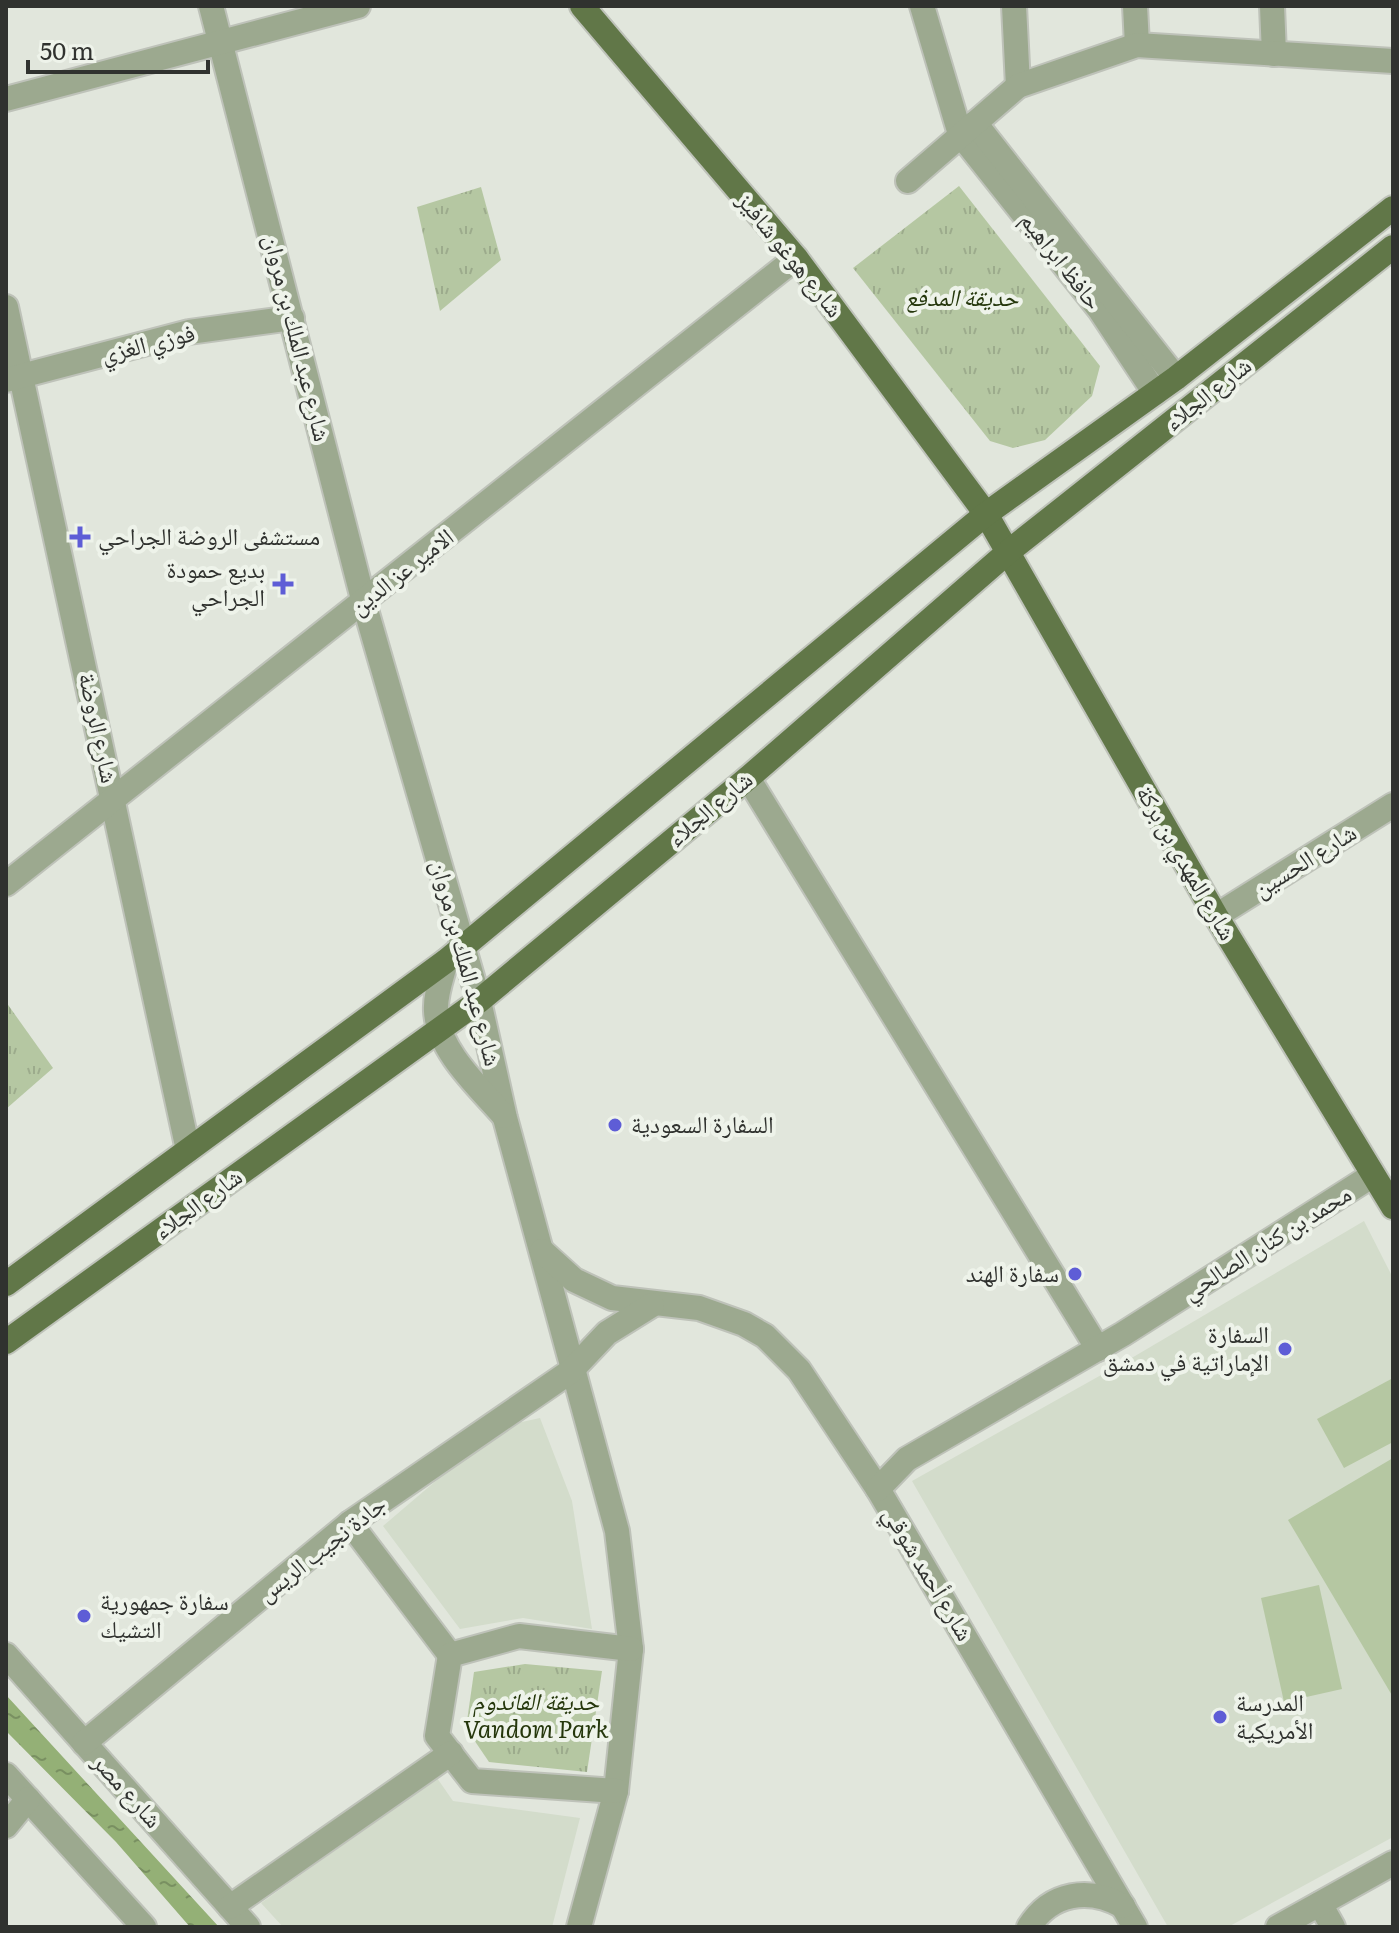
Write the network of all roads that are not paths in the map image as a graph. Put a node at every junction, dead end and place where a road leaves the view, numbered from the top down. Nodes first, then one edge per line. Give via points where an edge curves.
1 (211, 6) edge
2 (358, 6) edge
3 (582, 6) edge
4 (922, 6) edge
5 (1014, 6) edge
6 (1135, 6) edge
7 (1272, 6) edge
8 (221, 42) junction
9 (1137, 45) junction
10 (1274, 54) junction
11 (1393, 61) edge
12 (1018, 86) junction
13 (6, 99) edge
14 (968, 129) junction
15 (908, 181) dead end
16 (1393, 208) edge
17 (1393, 247) edge
18 (796, 258) junction
19 (6, 307) edge
20 (292, 318) junction
21 (14, 378) edge
22 (1176, 378) junction
23 (1155, 393) junction
24 (986, 514) junction
25 (1008, 552) junction
26 (364, 603) junction
27 (748, 778) junction
28 (112, 798) junction
29 (1393, 805) edge
30 (6, 884) edge
31 (1216, 916) junction
32 (455, 954) junction
33 (479, 1001) junction
34 (439, 1031) junction
35 (505, 1118) junction
36 (188, 1150) junction
37 (1373, 1175) junction
38 (1393, 1207) edge
39 (541, 1250) junction
40 (6, 1284) edge
41 (652, 1305) junction
42 (6, 1342) edge
43 (1098, 1349) junction
44 (571, 1371) junction
45 (878, 1489) junction
46 (350, 1523) junction
47 (631, 1649) junction
48 (6, 1655) edge
49 (450, 1655) junction
50 (84, 1743) junction
51 (451, 1753) junction
52 (6, 1775) edge
53 (616, 1791) junction
54 (28, 1799) junction
55 (6, 1826) edge
56 (1393, 1863) edge
57 (1320, 1904) junction
58 (230, 1907) junction
59 (1129, 1917) edge
60 (144, 1927) edge
61 (248, 1927) edge
62 (579, 1927) edge
63 (1029, 1927) edge
64 (1278, 1927) edge
65 (1333, 1927) edge

1 - 8 street, شارع عبد الملك بن مروان
2 - 8 street
3 - 18 main road, شارع هوغو شافيز
4 - 14 street
5 - 12 street
6 - 9 street
7 - 10 street
8 - 13 street
8 - 20 street, شارع عبد الملك بن مروان
9 - 10 street
9 - 12 street
10 - 11 street
12 - 14 street
14 - 15 street
14 - 22 street
14 - 23 street, حافظ ابراهيم
16 - 22 main road, شارع الجلاء
17 - 25 main road, شارع الجلاء
18 - 24 main road, شارع هوغو شافيز
18 - 26 street, الامير عز الدين
19 - 21 street, شارع الروضة
20 - 21 street, فوزي الغزي via 189,332
20 - 26 street, شارع عبد الملك بن مروان
21 - 28 street, شارع الروضة
22 - 23 main road, شارع الجلاء
23 - 24 main road, شارع الجلاء
24 - 25 main road, شارع المهدي بن بركة
24 - 32 main road, شارع الجلاء
25 - 27 main road, شارع الجلاء
25 - 31 main road, شارع المهدي بن بركة
26 - 28 street, الامير عز الدين
26 - 32 street, شارع عبد الملك بن مروان
27 - 33 main road, شارع الجلاء
27 - 43 street
28 - 30 street, الامير عز الدين
28 - 36 street, شارع الروضة
29 - 31 street, شارع الحسين
31 - 37 main road, شارع المهدي بن بركة
32 - 33 street, شارع عبد الملك بن مروان
32 - 34 street via 436,1009
32 - 36 main road, شارع الجلاء
33 - 34 main road, شارع الجلاء
33 - 35 street, شارع عبد الملك بن مروان
34 - 35 street
34 - 42 main road, شارع الجلاء
35 - 39 street, شارع عبد الملك بن مروان
36 - 40 main road, شارع الجلاء
37 - 38 main road, شارع المهدي بن بركة
37 - 43 street, محمد بن كنان الصالحي
39 - 41 street, شارع أحمد شوقي via 593,1291
39 - 44 street, شارع عبد الملك بن مروان
41 - 44 street via 607,1333
41 - 45 street, شارع أحمد شوقي via 711,1311 765,1336 799,1370
43 - 45 street, محمد بن كنان الصالحي via 907,1459
44 - 46 street, جادة نجيب الريس
44 - 47 street, شارع عبد الملك بن مروان via 617,1531
45 - 59 street, شارع أحمد شوقي
46 - 49 street
46 - 50 street, جادة نجيب الريس
47 - 49 street via 519,1636
47 - 53 street, شارع عبد الملك بن مروان
48 - 50 street, شارع مصر
49 - 51 street via 437,1736
50 - 58 street, شارع مصر
51 - 53 street via 472,1781
51 - 58 street
52 - 54 street
53 - 62 street, شارع عبد الملك بن مروان
54 - 55 street
54 - 60 street
56 - 57 street
57 - 64 street
57 - 65 street
58 - 61 street, شارع مصر
59 - 63 street via 1097,1895 1069,1896 1044,1908

